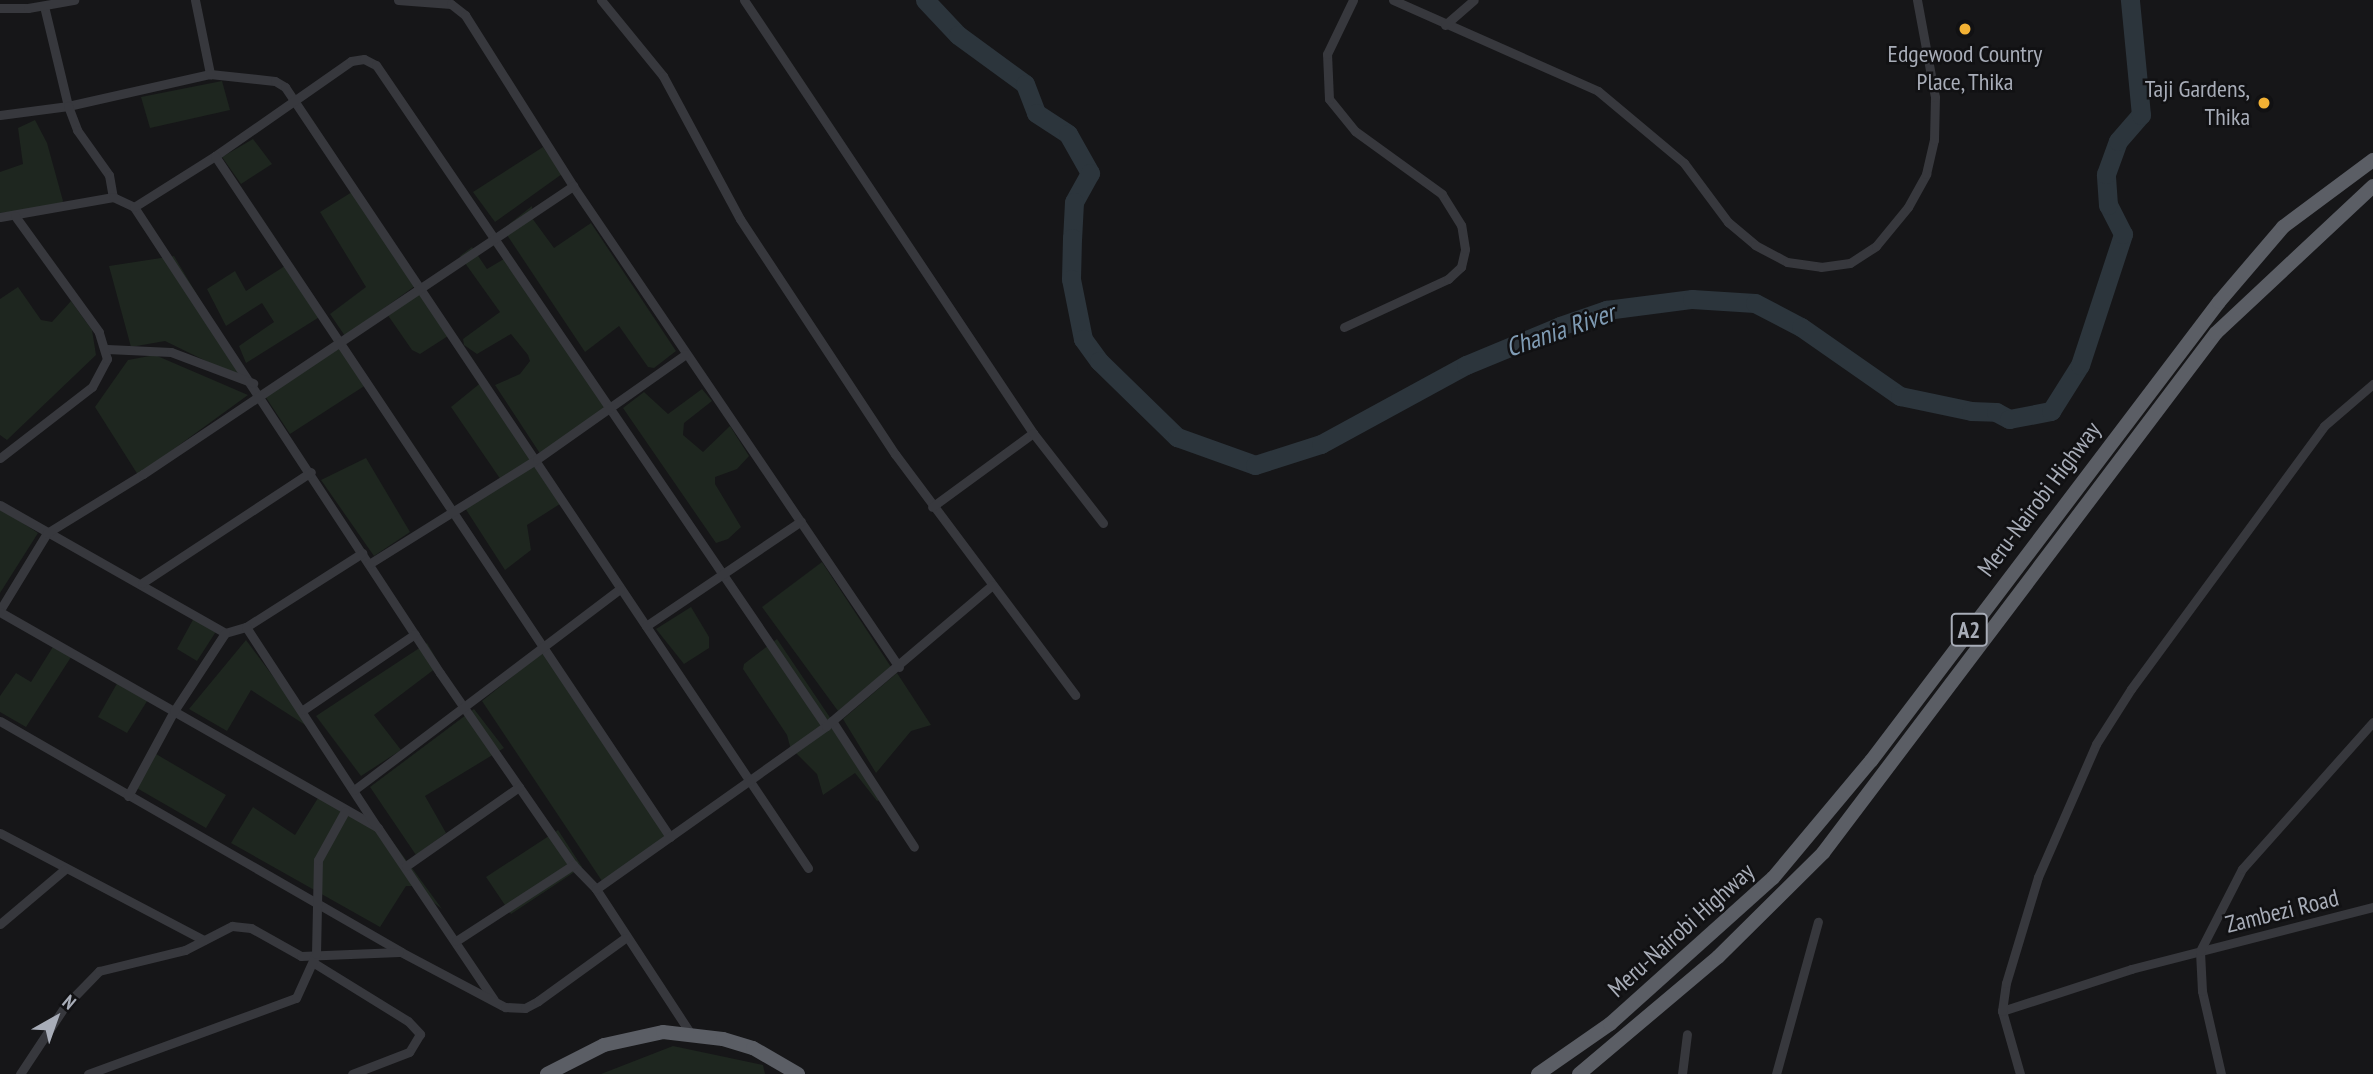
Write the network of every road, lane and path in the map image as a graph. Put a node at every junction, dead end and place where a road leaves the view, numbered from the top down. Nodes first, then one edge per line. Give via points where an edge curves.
1 (74, 0) edge
2 (195, 0) edge
3 (398, 0) edge
4 (601, 0) edge
5 (744, 0) edge
6 (1353, 0) edge
7 (1393, 0) edge
8 (1474, 0) edge
9 (1917, 0) edge
10 (44, 6) junction
11 (0, 8) edge
12 (1445, 24) junction
13 (210, 74) junction
14 (293, 99) junction
15 (68, 106) junction
16 (0, 115) edge
17 (215, 156) junction
18 (2373, 160) edge
19 (573, 186) junction
20 (2373, 186) edge
21 (113, 197) junction
22 (134, 207) junction
23 (15, 216) junction
24 (0, 217) edge
25 (495, 236) junction
26 (419, 288) junction
27 (1344, 327) dead end
28 (340, 340) junction
29 (107, 349) junction
30 (685, 354) junction
31 (254, 384) junction
32 (2373, 384) edge
33 (261, 394) junction
34 (611, 410) junction
35 (1032, 433) junction
36 (0, 458) edge
37 (537, 459) junction
38 (311, 472) junction
39 (0, 505) edge
40 (932, 507) junction
41 (452, 510) junction
42 (801, 521) junction
43 (1103, 523) dead end
44 (47, 533) junction
45 (362, 553) junction
46 (369, 564) junction
47 (724, 575) junction
48 (142, 583) junction
49 (992, 585) junction
50 (620, 589) junction
51 (0, 611) edge
52 (646, 626) junction
53 (246, 627) junction
54 (225, 633) junction
55 (415, 634) junction
56 (543, 644) junction
57 (899, 667) junction
58 (1075, 695) dead end
59 (464, 706) junction
60 (303, 710) junction
61 (174, 711) junction
62 (0, 721) edge
63 (2373, 722) edge
64 (829, 724) junction
65 (749, 779) junction
66 (519, 787) junction
67 (354, 790) junction
68 (128, 796) junction
69 (345, 811) junction
70 (378, 828) junction
71 (0, 833) edge
72 (670, 837) junction
73 (914, 847) dead end
74 (573, 865) junction
75 (406, 866) junction
76 (808, 868) dead end
77 (64, 870) junction
78 (596, 889) junction
79 (319, 905) junction
80 (2373, 907) edge
81 (1818, 922) dead end
82 (0, 924) edge
83 (625, 938) junction
84 (204, 940) junction
85 (456, 941) junction
86 (2200, 951) junction
87 (401, 952) junction
88 (315, 959) junction
89 (496, 1002) junction
90 (2002, 1011) junction
91 (691, 1034) junction
92 (1687, 1034) dead end
93 (20, 1074) edge
94 (88, 1074) edge
95 (352, 1074) edge
96 (547, 1074) edge
97 (798, 1074) edge
98 (1538, 1074) edge
99 (1579, 1074) edge
100 (1682, 1074) edge
101 (1776, 1074) edge
102 (2020, 1074) edge
103 (2221, 1074) edge

1 - 10 street
2 - 13 street
3 - 19 street via 460,8
4 - 40 street via 663,76 740,219
5 - 35 street
6 - 27 street via 1327,54 1329,99 1355,131 1442,194 1461,225 1465,249 1461,267 1448,279
7 - 12 street
8 - 12 street
9 - 12 street via 1935,97 1934,140 1926,174 1908,207 1875,246 1850,263 1821,267 1787,262 1755,245 1728,222 1684,163 1598,91
10 - 11 street
10 - 15 street
13 - 14 street via 275,81
13 - 15 street
14 - 17 street
14 - 25 street via 351,61 371,61
14 - 26 street
15 - 16 street
15 - 21 street via 77,130 109,175
17 - 22 street
17 - 28 street
18 - 98 highway, Meru-Nairobi Highway / A2 via 2283,228 2219,302 1871,761 1773,878 1610,1024
19 - 25 street
19 - 30 street
20 - 99 highway, Meru-Nairobi Highway / A2 via 2216,333 1823,853 1718,957
21 - 22 street
21 - 23 street
22 - 31 street
23 - 24 street
23 - 29 street via 72,292
25 - 26 street
25 - 34 street
26 - 28 street
26 - 37 street
28 - 33 street
28 - 41 street
29 - 31 street via 171,352
29 - 36 street via 103,373 92,387
30 - 34 street
30 - 42 street
31 - 33 street
32 - 90 street via 2324,426 2096,744 2038,877
33 - 38 street
33 - 44 street
34 - 37 street
34 - 47 street
35 - 40 street
35 - 43 street
37 - 41 street
37 - 50 street
38 - 45 street
38 - 48 street
39 - 44 street
40 - 49 street
41 - 46 street
41 - 56 street
42 - 47 street
42 - 57 street
44 - 48 street
44 - 51 street
45 - 46 street
45 - 53 street
46 - 55 street
47 - 52 street
47 - 64 street
48 - 54 street
49 - 57 street
49 - 58 street
50 - 52 street
50 - 56 street
51 - 61 street
52 - 65 street
53 - 54 street
53 - 60 street
54 - 61 street
55 - 59 street
55 - 60 street
56 - 59 street
56 - 72 street
57 - 64 street
59 - 66 street
59 - 67 street
60 - 67 street
61 - 68 street
61 - 69 street
62 - 68 street
63 - 86 street via 2242,869
64 - 65 street
64 - 73 street
65 - 72 street
65 - 76 street
66 - 74 street
66 - 75 street
67 - 70 street
68 - 79 street
69 - 70 street
69 - 79 street via 318,860
70 - 75 street
71 - 77 street
72 - 78 street
74 - 78 street
74 - 85 street
75 - 85 street
77 - 82 street
77 - 84 street
78 - 83 street
79 - 87 street
79 - 88 street
80 - 86 street, Zambezi Road
81 - 101 street
83 - 89 street via 525,1008
83 - 91 street
84 - 88 street via 242,926 295,954
84 - 93 street via 185,950 99,971 65,1006
85 - 89 street
86 - 90 street, Zambezi Road
86 - 103 street via 2202,991
87 - 88 street
87 - 89 street
88 - 94 street via 302,991 287,1003
88 - 95 street via 408,1021 420,1034 409,1052
90 - 102 street
91 - 96 highway via 633,1035 575,1056
91 - 97 highway via 753,1048
92 - 100 street

